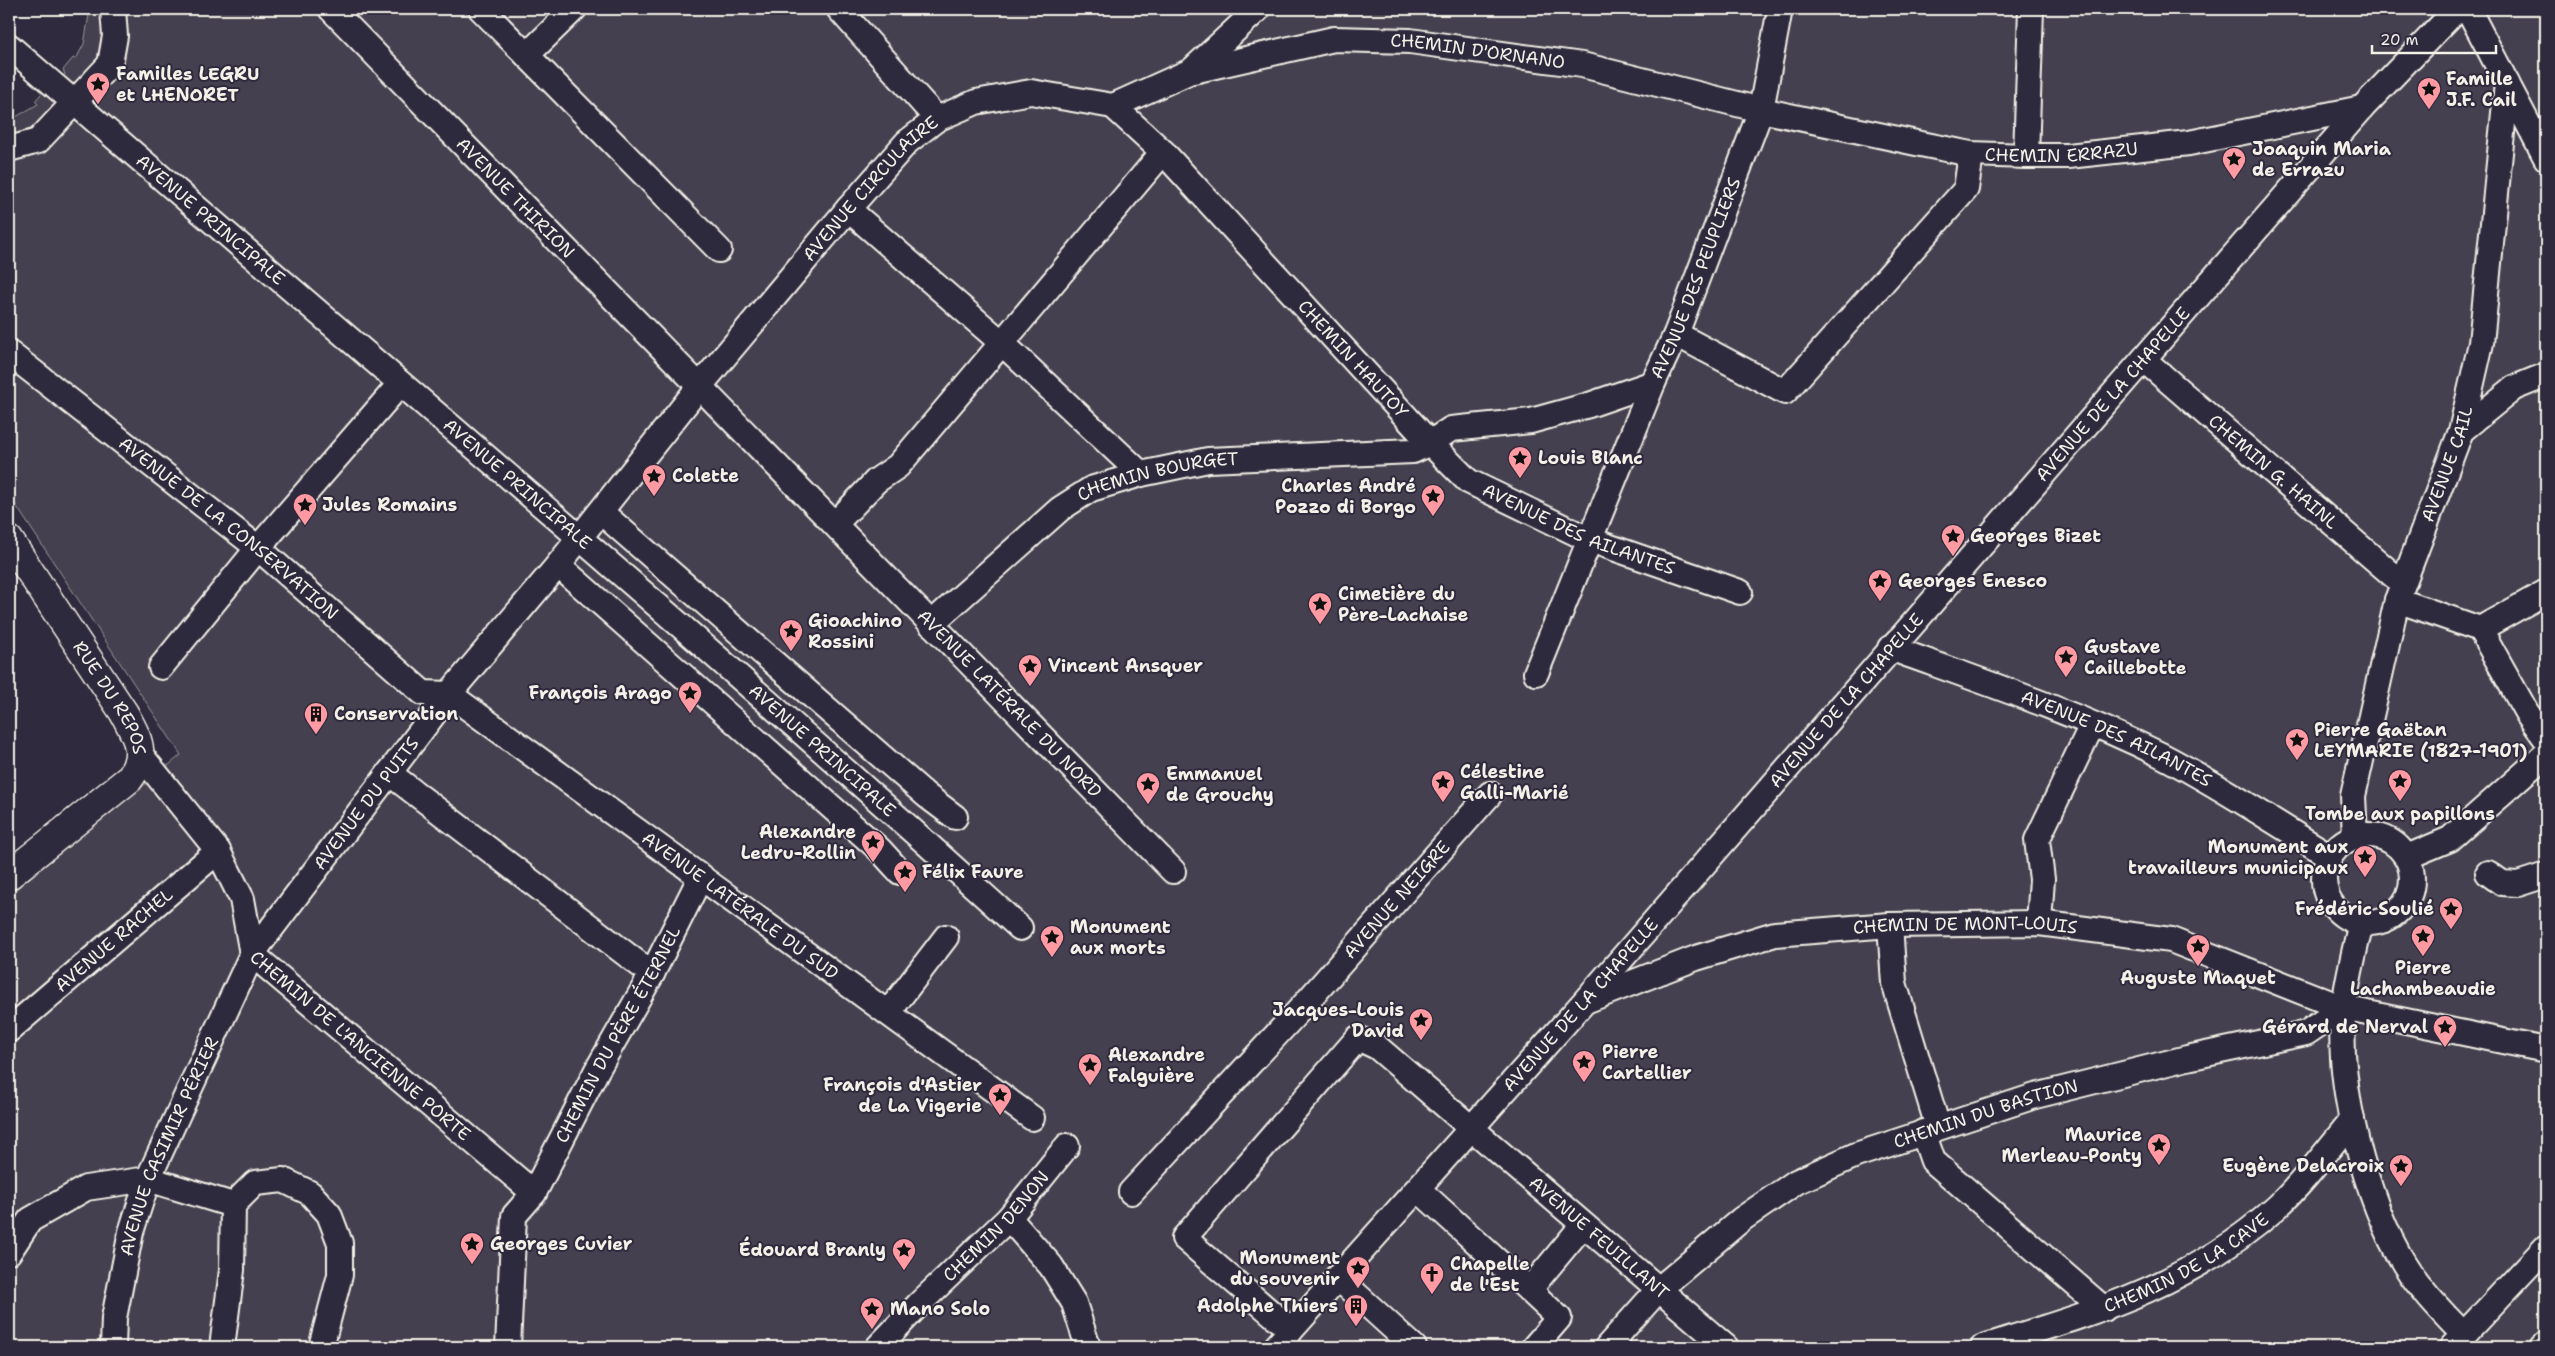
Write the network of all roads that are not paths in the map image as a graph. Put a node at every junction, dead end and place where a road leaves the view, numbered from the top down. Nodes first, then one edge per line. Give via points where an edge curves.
1 (113, 9) edge
2 (331, 9) edge
3 (481, 9) edge
4 (574, 9) edge
5 (839, 9) edge
6 (1258, 9) edge
7 (1780, 9) edge
8 (2030, 9) edge
9 (2457, 9) edge
10 (2468, 9) edge
11 (9, 46) edge
12 (526, 55) junction
13 (1191, 71) junction
14 (2507, 83) junction
15 (74, 103) junction
16 (1113, 106) junction
17 (2362, 108) junction
18 (1761, 110) junction
19 (937, 119) junction
20 (9, 149) edge
21 (1162, 152) junction
22 (1971, 154) junction
23 (2026, 156) junction
24 (2546, 158) edge
25 (848, 209) junction
26 (719, 250) dead end
27 (1676, 334) junction
28 (1002, 343) junction
29 (9, 353) edge
30 (2144, 360) junction
31 (2546, 375) edge
32 (1654, 383) junction
33 (400, 384) junction
34 (699, 387) junction
35 (2461, 431) junction
36 (1430, 443) junction
37 (1141, 474) junction
38 (602, 513) junction
39 (835, 524) junction
40 (579, 539) junction
41 (9, 540) edge
42 (1590, 540) junction
43 (258, 548) junction
44 (558, 565) junction
45 (2399, 591) junction
46 (1740, 592) dead end
47 (2546, 592) edge
48 (931, 624) junction
49 (2480, 629) junction
50 (1890, 648) junction
51 (161, 667) dead end
52 (1536, 673) dead end
53 (449, 694) junction
54 (2092, 725) junction
55 (2546, 739) edge
56 (140, 754) junction
57 (2546, 754) edge
58 (389, 773) junction
59 (1490, 794) dead end
60 (954, 817) dead end
61 (904, 823) junction
62 (2355, 836) junction
63 (218, 851) junction
64 (2330, 856) junction
65 (2406, 857) junction
66 (1173, 871) dead end
67 (900, 872) dead end
68 (2488, 873) dead end
69 (9, 875) edge
70 (2546, 875) edge
71 (701, 876) junction
72 (2361, 922) junction
73 (2039, 923) junction
74 (1890, 925) junction
75 (1020, 928) dead end
76 (946, 937) dead end
77 (252, 954) junction
78 (652, 974) junction
79 (1584, 1002) junction
80 (2343, 1008) junction
81 (888, 1013) junction
82 (9, 1030) edge
83 (2546, 1050) edge
84 (1032, 1118) dead end
85 (2352, 1120) junction
86 (1472, 1127) junction
87 (1930, 1130) junction
88 (1067, 1146) dead end
89 (148, 1179) junction
90 (1418, 1189) junction
91 (1131, 1192) dead end
92 (534, 1193) junction
93 (234, 1205) junction
94 (1009, 1218) junction
95 (1583, 1225) junction
96 (2546, 1247) edge
97 (9, 1252) edge
98 (1337, 1277) junction
99 (1659, 1289) junction
100 (1529, 1290) junction
101 (2104, 1309) junction
102 (2458, 1341) edge
103 (1282, 1342) edge
104 (2546, 1343) edge
105 (113, 1347) edge
106 (222, 1347) edge
107 (321, 1347) edge
108 (508, 1347) edge
109 (878, 1347) edge
110 (1087, 1347) edge
111 (1414, 1347) edge
112 (1534, 1347) edge
113 (1607, 1347) edge
114 (1726, 1347) edge
115 (1983, 1347) edge
116 (2542, 1347) edge

1 - 15 lane via 115,36 110,64
2 - 34 lane, AVENUE THIRION
3 - 12 lane
4 - 12 lane
5 - 19 lane
6 - 13 lane
7 - 18 lane, AVENUE DES PEUPLIERS
8 - 23 lane
9 - 17 lane, AVENUE DE LA CHAPELLE
10 - 14 lane
11 - 15 lane, AVENUE PRINCIPALE
12 - 26 lane
13 - 16 lane
13 - 18 lane, CHEMIN D'ORNANO via 1334,39 1410,41 1582,65
14 - 24 lane
14 - 35 lane, AVENUE CAIL via 2481,343
15 - 20 lane via 38,141
15 - 33 lane, AVENUE PRINCIPALE
16 - 19 lane, AVENUE CIRCULAIRE via 1032,92 976,102
16 - 21 lane, CHEMIN HAUTOY
17 - 23 lane, CHEMIN ERRAZU via 2190,143 2068,156
17 - 30 lane, AVENUE DE LA CHAPELLE
18 - 22 lane, CHEMIN ERRAZU
18 - 27 lane, AVENUE DES PEUPLIERS
19 - 25 lane, AVENUE CIRCULAIRE via 907,142
21 - 28 lane
21 - 36 lane, CHEMIN HAUTOY
22 - 23 lane, CHEMIN ERRAZU
22 - 27 lane via 1966,189 1785,392
25 - 28 lane
25 - 34 lane, AVENUE CIRCULAIRE
27 - 32 lane, AVENUE DES PEUPLIERS
28 - 37 lane
28 - 39 lane via 898,466 876,481
29 - 43 lane, AVENUE DE LA CONSERVATION
30 - 45 lane, CHEMIN G. HAINL
30 - 50 lane, AVENUE DE LA CHAPELLE
31 - 35 lane via 2514,388
32 - 36 lane via 1531,421 1452,429
32 - 42 lane, AVENUE DES PEUPLIERS
33 - 40 lane, AVENUE PRINCIPALE
33 - 43 lane
34 - 38 lane, AVENUE CIRCULAIRE
34 - 39 lane, AVENUE LATÉRALE DU NORD
35 - 45 lane, AVENUE CAIL
36 - 37 lane, CHEMIN BOURGET via 1414,452 1208,460
36 - 42 lane, AVENUE DES AILANTES via 1468,481
37 - 48 lane, CHEMIN BOURGET via 1090,489 1060,509
38 - 40 lane, AVENUE CIRCULAIRE
38 - 61 lane, AVENUE PRINCIPALE
39 - 48 lane, AVENUE LATÉRALE DU NORD
40 - 44 lane, AVENUE DU PUITS
40 - 61 lane, AVENUE PRINCIPALE
41 - 56 street, RUE DU REPOS via 124,713
42 - 46 lane, AVENUE DES AILANTES
42 - 52 lane
43 - 51 lane
43 - 53 lane, AVENUE DE LA CONSERVATION via 423,693
44 - 53 lane, AVENUE DU PUITS
44 - 61 lane, AVENUE PRINCIPALE
45 - 49 lane
45 - 62 lane, AVENUE CAIL via 2353,796
47 - 49 lane
48 - 66 lane, AVENUE LATÉRALE DU NORD
49 - 55 lane via 2527,713
50 - 54 lane, AVENUE DES AILANTES
50 - 79 lane, AVENUE DE LA CHAPELLE
53 - 58 lane, AVENUE DU PUITS
53 - 71 lane, AVENUE LATÉRALE DU SUD
54 - 64 lane, AVENUE DES AILANTES via 2160,755 2224,790
54 - 73 lane via 2037,840 2042,879
56 - 63 lane, CHEMIN DE L'ANCIENNE PORTE
56 - 69 street, RUE DU REPOS via 138,768 129,779
57 - 65 lane via 2450,839
58 - 77 lane, AVENUE DU PUITS
58 - 78 lane
59 - 91 lane, AVENUE NEIGRE via 1304,1005
60 - 61 lane, AVENUE PRINCIPALE
61 - 67 lane, AVENUE PRINCIPALE
61 - 75 lane, AVENUE PRINCIPALE
62 - 64 lane
62 - 65 lane via 2380,836 2396,844
63 - 77 lane, CHEMIN DE L'ANCIENNE PORTE via 242,899
63 - 82 lane, AVENUE RACHEL
64 - 72 lane via 2324,881 2328,898 2338,911
65 - 72 lane via 2412,883 2407,900 2387,918
68 - 70 lane via 2502,883 2518,884
71 - 78 lane, CHEMIN DU PÈRE ÉTERNEL
71 - 81 lane, AVENUE LATÉRALE DU SUD
72 - 80 lane
73 - 74 lane, CHEMIN DE MONT-LOUIS
73 - 80 lane, CHEMIN DE MONT-LOUIS via 2171,940
74 - 79 lane, CHEMIN DE MONT-LOUIS via 1776,934 1696,958
74 - 87 lane via 1894,983
76 - 81 lane
77 - 89 lane, AVENUE CASIMIR PÉRIER
77 - 92 lane, CHEMIN DE L'ANCIENNE PORTE
78 - 92 lane, CHEMIN DU PÈRE ÉTERNEL via 597,1070
79 - 86 lane, AVENUE DE LA CHAPELLE
80 - 83 lane, CHEMIN DE MONT-LOUIS
80 - 85 lane via 2343,1054
80 - 87 lane, CHEMIN DU BASTION via 2306,1033 2064,1089
81 - 84 lane, AVENUE LATÉRALE DU SUD
85 - 101 lane, CHEMIN DE LA CAVE via 2278,1206 2248,1232 2214,1257 2180,1276
85 - 102 lane via 2382,1224 2406,1267
86 - 90 lane, AVENUE DE LA CHAPELLE
86 - 95 lane, AVENUE FEUILLANT
86 - 103 lane via 1377,1048 1358,1038 1184,1238
87 - 99 lane, CHEMIN DU BASTION via 1856,1154 1796,1182 1742,1219
87 - 101 lane via 1933,1160
88 - 94 lane, CHEMIN DENON
89 - 93 lane
89 - 97 lane via 86,1188 30,1220
89 - 105 lane, AVENUE CASIMIR PÉRIER via 129,1242 114,1318
90 - 98 lane, AVENUE DE LA CHAPELLE
90 - 100 lane
92 - 108 lane, CHEMIN DU PÈRE ÉTERNEL via 514,1216
93 - 106 lane via 232,1270
93 - 107 lane via 256,1184 283,1180 310,1193 329,1214 340,1243 340,1275
94 - 109 lane, CHEMIN DENON
94 - 110 lane via 1051,1266 1074,1303
95 - 99 lane, AVENUE FEUILLANT
95 - 100 lane
96 - 102 lane
98 - 103 lane, AVENUE DE LA CHAPELLE
98 - 111 lane
99 - 113 lane, CHEMIN DU BASTION
99 - 114 lane, AVENUE FEUILLANT
100 - 112 lane via 1559,1318
101 - 115 lane, CHEMIN DE LA CAVE
104 - 116 lane

